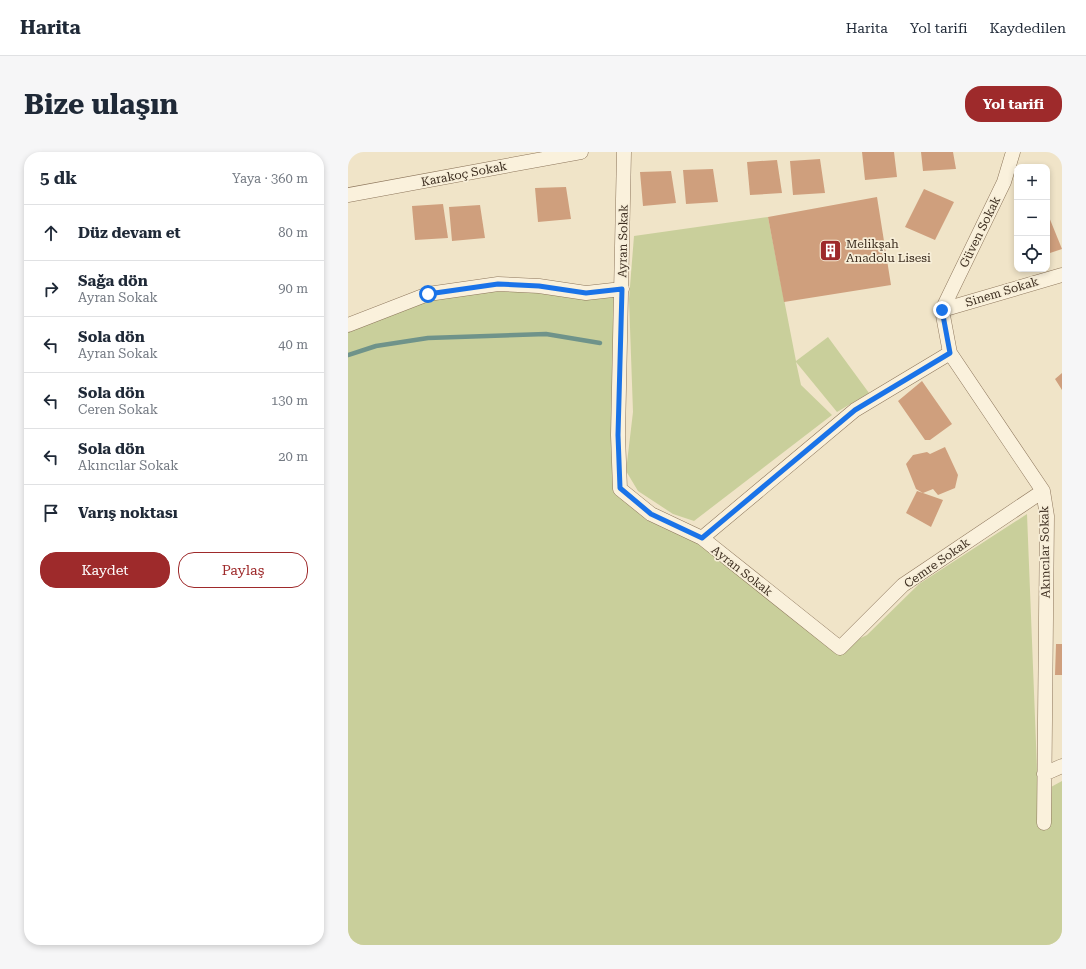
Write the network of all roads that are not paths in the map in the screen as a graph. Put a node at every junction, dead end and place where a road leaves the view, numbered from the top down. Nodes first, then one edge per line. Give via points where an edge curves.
1 (581, 152) edge
2 (624, 152) edge
3 (1013, 152) edge
4 (348, 195) edge
5 (1062, 275) edge
6 (622, 289) junction
7 (942, 310) junction
8 (348, 325) edge
9 (950, 353) junction
10 (1043, 491) junction
11 (702, 538) junction
12 (840, 648) joint
13 (1062, 766) edge
14 (1044, 774) junction
15 (1044, 823) dead end

1 - 4 street, Karakoç Sokak
2 - 6 street, Ayran Sokak
3 - 7 street, Güven Sokak via 1004,182
5 - 7 street, Sinem Sokak
6 - 8 street via 586,293 539,286 498,284 428,294
6 - 11 street, Ayran Sokak via 618,435 620,488 651,514
7 - 9 street, Akıncılar Sokak
9 - 10 street, Akıncılar Sokak
9 - 11 street via 855,410
10 - 12 street, Cemre Sokak via 903,586
10 - 14 street, Akıncılar Sokak via 1047,516
11 - 12 street, Ayran Sokak
13 - 14 street
14 - 15 street, Akıncılar Sokak

